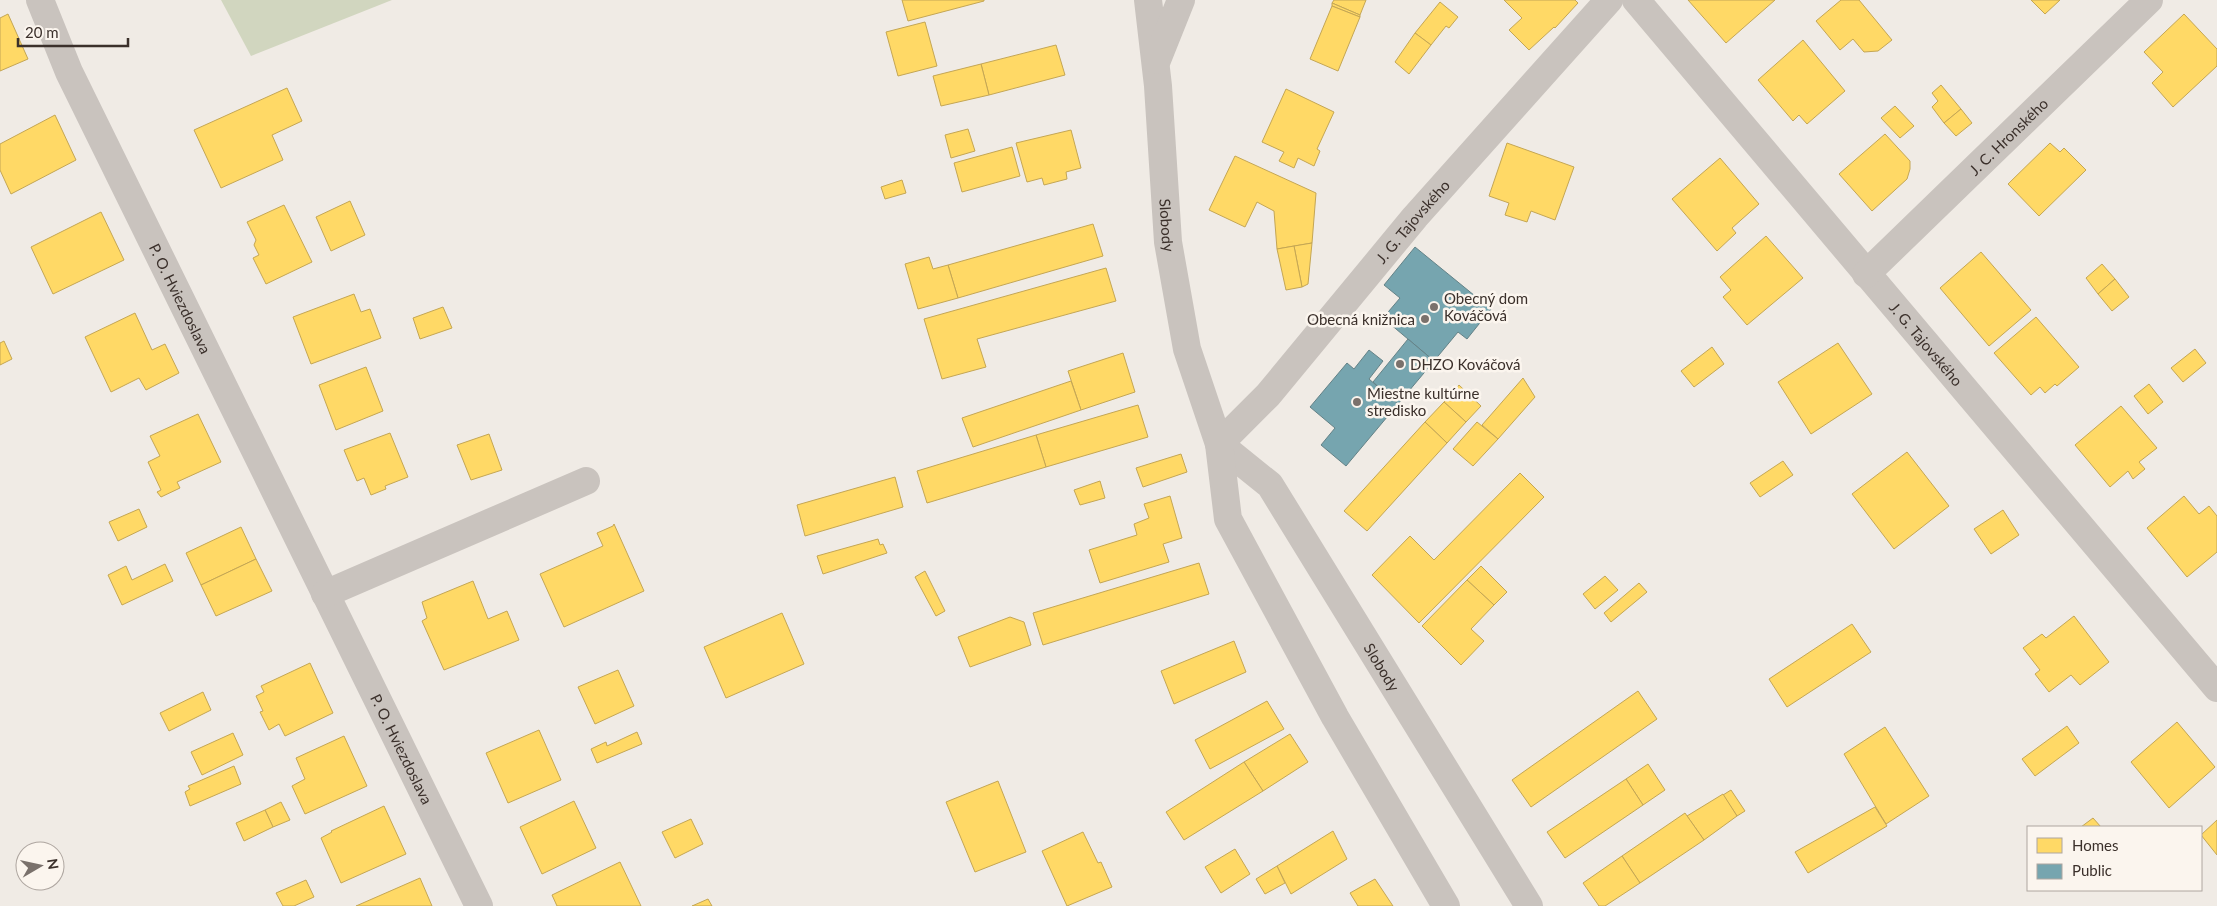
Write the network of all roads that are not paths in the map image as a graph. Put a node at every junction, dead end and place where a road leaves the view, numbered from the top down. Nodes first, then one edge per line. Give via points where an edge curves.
1 (40, 0) edge
2 (1148, 0) edge
3 (1181, 0) edge
4 (1609, 0) edge
5 (1636, 0) edge
6 (2149, 0) edge
7 (1156, 63) junction
8 (1866, 274) junction
9 (1219, 444) junction
10 (586, 482) dead end
11 (325, 594) junction
12 (2217, 688) edge
13 (479, 906) edge
14 (1446, 906) edge
15 (1529, 906) edge

1 - 11 street, P. O. Hviezdoslava via 74,81
2 - 7 street, Slobody
3 - 7 street
4 - 9 street, J. G. Tajovského via 1415,217 1268,395
5 - 8 street, J. G. Tajovského
6 - 8 street, J. C. Hronského
7 - 9 street, Slobody via 1168,242 1187,349
8 - 12 street, J. G. Tajovského
9 - 14 street, Slobody via 1228,519 1335,717
9 - 15 street, Slobody via 1270,485
10 - 11 street
11 - 13 street, P. O. Hviezdoslava

